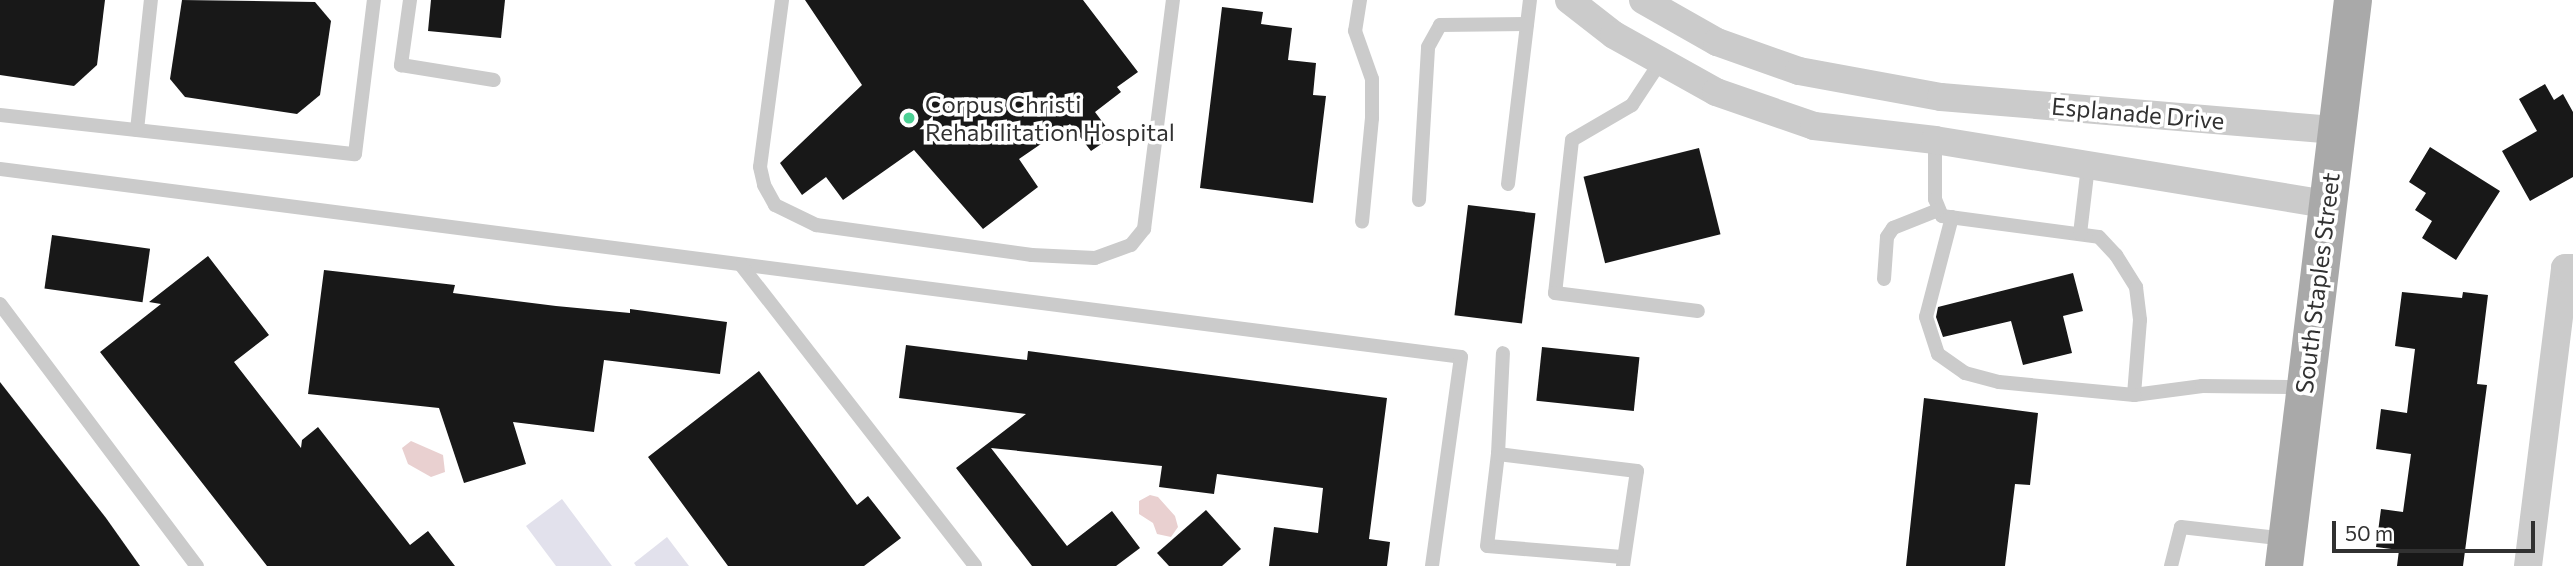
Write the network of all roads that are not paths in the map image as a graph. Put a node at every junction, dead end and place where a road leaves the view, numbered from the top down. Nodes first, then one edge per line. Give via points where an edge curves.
1 (151, 0) edge
2 (374, 0) edge
3 (410, 0) edge
4 (782, 0) edge
5 (1173, 0) edge
6 (1360, 0) edge
7 (1530, 0) edge
8 (1569, 0) edge
9 (1643, 0) edge
10 (2353, 0) edge
11 (1527, 24) junction
12 (1685, 24) junction
13 (1661, 61) junction
14 (494, 80) dead end
15 (1941, 97) junction
16 (0, 115) edge
17 (137, 130) junction
18 (2336, 130) junction
19 (1935, 140) junction
20 (2088, 166) junction
21 (0, 169) edge
22 (1508, 184) dead end
23 (1419, 200) dead end
24 (2325, 204) junction
25 (1938, 210) junction
26 (1952, 217) junction
27 (1362, 222) dead end
28 (2080, 234) junction
29 (741, 265) junction
30 (2573, 268) edge
31 (1884, 279) dead end
32 (0, 304) edge
33 (1698, 312) dead end
34 (1503, 353) dead end
35 (2305, 387) junction
36 (2134, 394) junction
37 (1498, 454) junction
38 (2286, 552) edge
39 (1623, 562) edge
40 (197, 566) edge
41 (975, 566) edge
42 (1432, 566) edge
43 (2171, 566) edge
44 (2528, 566) edge

1 - 17 lane
2 - 17 lane via 355,155
3 - 14 lane via 401,65
4 - 5 lane via 760,167 775,205 816,225 1032,255 1095,258 1131,245 1144,229
6 - 27 lane via 1355,31 1372,79
7 - 11 lane
8 - 13 street via 1614,35
9 - 12 street, Esplanade Drive
10 - 18 main road, South Staples Street
11 - 22 lane
11 - 23 lane via 1440,25 1428,47
12 - 13 street
12 - 15 street, Esplanade Drive via 1717,42 1799,71
13 - 19 street via 1716,92 1814,126
13 - 33 lane via 1632,105 1572,140 1555,293
15 - 18 street, Esplanade Drive
15 - 19 street
16 - 17 lane
18 - 24 main road, South Staples Street
19 - 20 street
19 - 25 lane
20 - 24 street
20 - 28 lane
21 - 29 lane
24 - 35 main road, South Staples Street
25 - 26 lane
25 - 31 lane via 1893,228 1887,237
26 - 28 lane
26 - 36 lane via 1927,317 1938,354 1965,373 1999,382
28 - 36 lane via 2099,237 2136,287 2140,320
29 - 41 lane
29 - 42 lane via 1461,357
30 - 44 street via 2565,268
32 - 40 lane
34 - 37 lane
35 - 36 lane via 2202,386
35 - 38 main road, South Staples Street
37 - 39 lane via 1487,546
37 - 39 lane via 1637,471
38 - 43 lane via 2181,527

